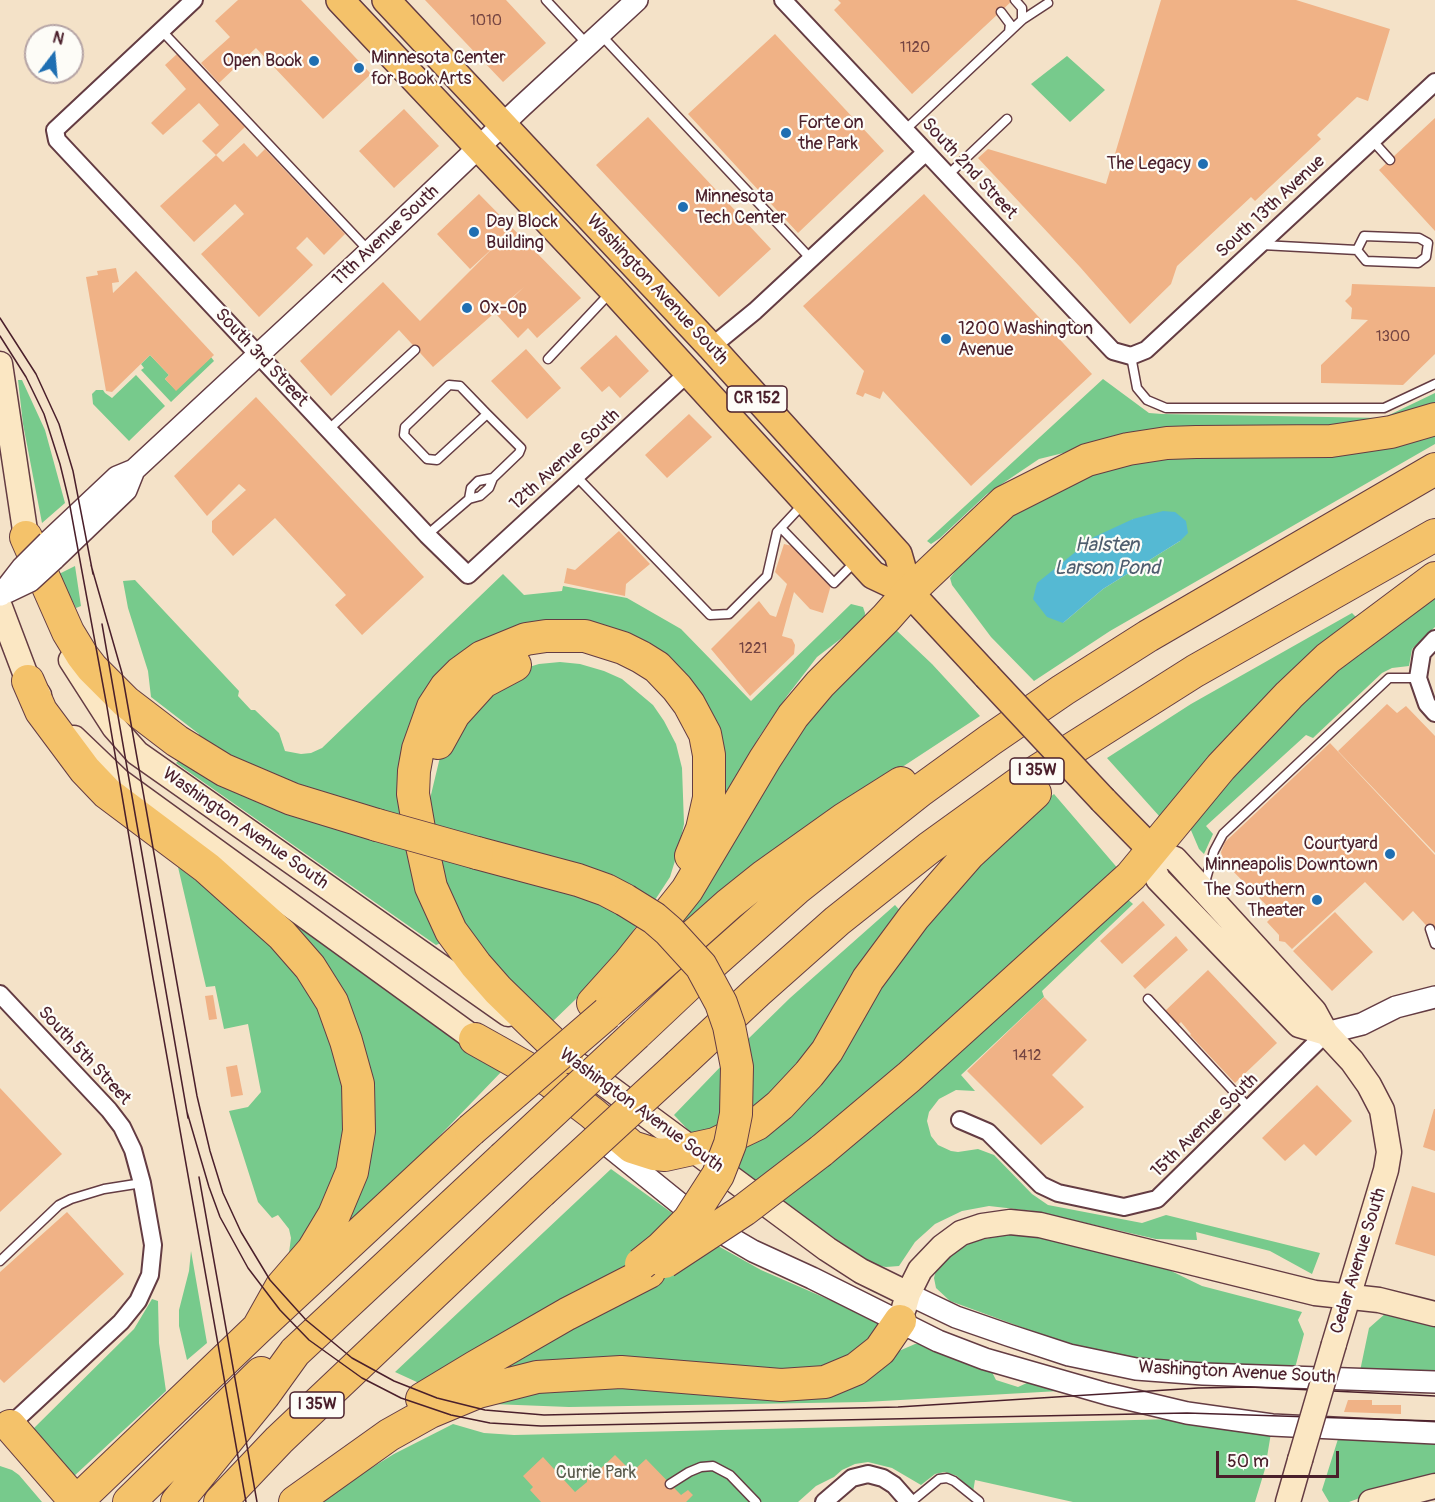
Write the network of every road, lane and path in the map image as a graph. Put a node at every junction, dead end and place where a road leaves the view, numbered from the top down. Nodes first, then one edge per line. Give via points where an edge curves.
1 (194, 0) edge
2 (340, 0) edge
3 (386, 0) edge
4 (546, 0) edge
5 (783, 0) edge
6 (1015, 0) edge
7 (634, 1) edge
8 (1048, 3) dead end
9 (1000, 12) dead end
10 (1022, 20) junction
11 (162, 31) junction
12 (1009, 32) junction
13 (594, 40) junction
14 (1435, 81) edge
15 (1007, 119) dead end
16 (503, 124) junction
17 (905, 130) junction
18 (1372, 140) junction
19 (478, 148) junction
20 (926, 152) junction
21 (1390, 160) dead end
22 (948, 175) junction
23 (1258, 245) junction
24 (1357, 250) junction
25 (369, 252) junction
26 (812, 259) junction
27 (613, 290) junction
28 (711, 347) junction
29 (415, 350) dead end
30 (258, 356) junction
31 (1131, 356) junction
32 (548, 359) dead end
33 (0, 364) edge
34 (688, 373) junction
35 (1435, 384) edge
36 (487, 414) junction
37 (1435, 419) edge
38 (328, 430) junction
39 (799, 446) junction
40 (1435, 470) edge
41 (576, 476) junction
42 (807, 501) junction
43 (782, 528) junction
44 (427, 535) junction
45 (1435, 535) edge
46 (43, 546) junction
47 (859, 559) junction
48 (468, 575) joint
49 (1435, 578) edge
50 (909, 592) junction
51 (0, 599) edge
52 (1435, 639) edge
53 (1418, 678) junction
54 (28, 681) junction
55 (1063, 690) junction
56 (1142, 704) junction
57 (1435, 713) edge
58 (1153, 851) junction
59 (1203, 889) junction
60 (1430, 930) dead end
61 (647, 940) junction
62 (1435, 944) edge
63 (0, 994) edge
64 (1435, 997) edge
65 (1148, 999) dead end
66 (600, 1008) junction
67 (1326, 1033) junction
68 (476, 1039) junction
69 (567, 1056) junction
70 (1250, 1109) junction
71 (960, 1120) dead end
72 (695, 1150) junction
73 (142, 1183) junction
74 (0, 1261) edge
75 (645, 1268) junction
76 (1348, 1296) junction
77 (904, 1308) junction
78 (415, 1310) junction
79 (1435, 1314) edge
80 (258, 1328) junction
81 (296, 1352) junction
82 (1435, 1382) edge
83 (2, 1430) edge
84 (1435, 1433) edge
85 (35, 1468) junction
86 (670, 1484) dead end
87 (1435, 1486) edge
88 (750, 1500) edge
89 (979, 1501) edge
90 (52, 1502) edge
91 (76, 1502) edge
92 (129, 1502) edge
93 (177, 1502) edge
94 (220, 1502) edge
95 (248, 1502) edge
96 (294, 1502) edge
97 (824, 1502) edge
98 (910, 1502) edge
99 (1288, 1502) edge
100 (1371, 1502) edge

1 - 11 street
2 - 19 main road, Washington Avenue South / CR 152
3 - 16 main road, Washington Avenue South / CR 152
4 - 13 lane
5 - 17 street, South 2nd Street
6 - 10 lane via 1022,8
7 - 13 street, 11th Avenue South
8 - 10 lane
9 - 12 lane via 1010,24
10 - 12 lane
11 - 25 lane
11 - 30 street, South 3rd Street via 55,130 57,140
12 - 17 lane
13 - 16 street, 11th Avenue South
13 - 26 lane
14 - 18 street, South 13th Avenue
15 - 22 lane
16 - 19 street, 11th Avenue South
16 - 28 main road, Washington Avenue South / CR 152
17 - 20 street, South 2nd Street
18 - 21 lane
18 - 23 street, South 13th Avenue
19 - 25 street, 11th Avenue South
19 - 27 main road, Washington Avenue South / CR 152
20 - 22 street, South 2nd Street
20 - 26 street
22 - 31 street, South 2nd Street via 1113,351
23 - 24 lane
23 - 31 street, South 13th Avenue via 1146,350
24 - 24 lane via 1364,236 1419,238 1428,243 1426,257 1418,263 1366,261
25 - 30 street, 11th Avenue South
26 - 28 street
27 - 28 main road via 647,314 675,341
27 - 32 lane
27 - 34 main road, Washington Avenue South / CR 152
28 - 39 main road, Washington Avenue South / CR 152
29 - 38 lane
30 - 38 street, South 3rd Street
30 - 46 street, 11th Avenue South via 134,470 126,490
31 - 35 lane via 1137,388 1147,400 1166,408 1384,408
33 - 46 main road
34 - 39 main road via 728,382
34 - 41 street, 12th Avenue South
34 - 42 main road, Washington Avenue South / CR 152
36 - 36 lane via 460,386 448,385 405,427 404,435 427,459 437,460
36 - 44 lane via 521,448 519,453 493,478 478,481 471,488 469,499
37 - 50 highway via 1362,437 1298,442 1167,443 1087,460 1004,502
38 - 44 street, South 3rd Street
39 - 50 main road, Washington Avenue South / CR 152 via 898,554
40 - 55 highway, I 35W via 1148,636
41 - 43 lane via 710,615 729,614 766,576 777,532
41 - 48 street, 12th Avenue South
42 - 43 lane
42 - 47 main road, Washington Avenue South / CR 152
43 - 47 lane via 834,583
44 - 48 street, South 3rd Street
45 - 56 highway, I 35W
46 - 51 street, 11th Avenue South, bridge via 30,581
46 - 69 main road, Washington Avenue South via 51,618 69,657 114,728 137,753
46 - 75 highway, bridge via 68,632 82,655 126,702 194,753 238,777 292,799 606,890 654,918 701,966 721,1003 732,1036 737,1099 730,1144 718,1175 689,1220
47 - 50 main road, Washington Avenue South / CR 152 via 873,576
49 - 58 highway via 1328,658 1289,695 1221,767
50 - 58 main road, Washington Avenue South / CR 152, bridge
50 - 61 highway via 793,716 687,890
51 - 54 main road, Washington Avenue South
52 - 53 street via 1422,653
53 - 57 street via 1427,704
53 - 59 lane via 1389,678 1222,834
54 - 68 main road, Washington Avenue South via 70,734 119,781
54 - 80 highway via 41,711 62,741 107,793 207,868 282,935 310,967 332,1002 346,1041 358,1084 359,1131 352,1172 334,1215 313,1250 281,1287
55 - 66 highway via 890,789 798,851
55 - 81 highway, I 35W, bridge via 921,790 824,866 688,985
56 - 72 highway via 1080,753 969,854 891,947 827,1051 780,1105 744,1132
56 - 78 highway, I 35W, bridge via 1026,778 929,848 828,929
58 - 59 main road, Washington Avenue South / CR 152 via 1175,859
58 - 67 main road, CR 152 via 1158,879 1299,1024
58 - 75 highway, bridge via 1122,884 909,1077 821,1151 744,1210
59 - 67 main road, Washington Avenue South / CR 152 via 1314,1011
60 - 62 lane
61 - 66 highway
61 - 69 highway via 681,875 693,833 696,796 691,758 660,699 642,682 611,665 579,656 559,655 520,663 483,682 453,714 435,750 424,791 422,846 431,887 451,931 476,965
63 - 73 street, South 5th Street via 115,1118 133,1150
64 - 67 street
65 - 70 lane
66 - 80 highway, bridge
67 - 70 street, 15th Avenue South
67 - 76 main road, Cedar Avenue South / CR 152 via 1369,1085 1382,1110 1389,1152
68 - 72 highway via 550,1081 632,1147 665,1155
68 - 77 street, Washington Avenue South via 700,1220 747,1247
69 - 72 main road, Washington Avenue South
70 - 71 street, 15th Avenue South via 1157,1199 1124,1207 1058,1193 1041,1185 988,1132
72 - 77 main road, Washington Avenue South via 861,1271
73 - 74 lane via 104,1189 59,1205
73 - 83 street, South 5th Street via 153,1245 146,1287 121,1322
75 - 96 highway via 378,1428 321,1473
76 - 77 main road via 1315,1293 1040,1225 1010,1222 961,1233 942,1247 920,1270
76 - 79 main road
76 - 99 main road, Cedar Avenue South / CR 152, bridge
77 - 82 street, Washington Avenue South via 956,1317 1069,1355 1136,1369
77 - 84 street, Washington Avenue South via 938,1341 1097,1392 1187,1413 1272,1425
77 - 96 highway via 880,1350 856,1368 825,1382 782,1385 610,1372 537,1377 478,1392 389,1435
78 - 94 highway, I 35W
78 - 95 highway
80 - 91 highway
81 - 92 highway via 257,1375
81 - 93 highway, I 35W
83 - 85 highway
85 - 90 highway
85 - 91 highway
86 - 88 lane via 689,1472 713,1466 730,1475
87 - 100 main road
89 - 98 lane via 947,1478 939,1479
97 - 98 street via 852,1478 868,1474 888,1482

